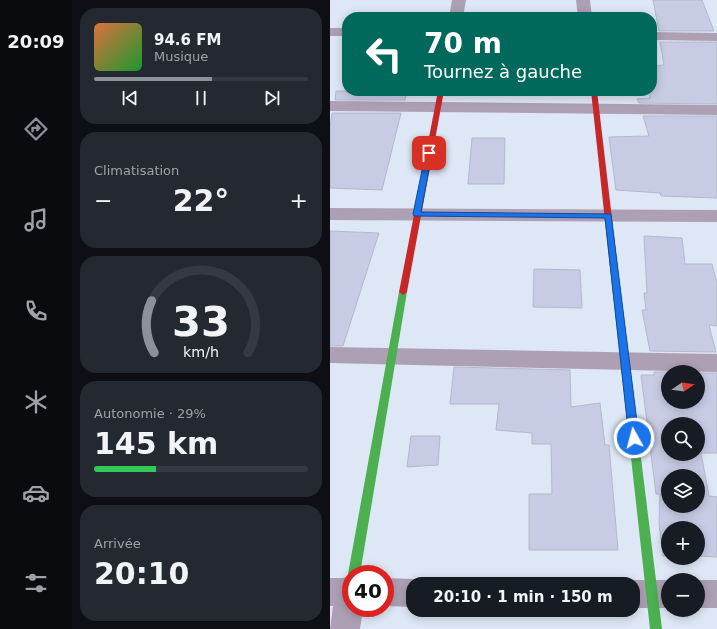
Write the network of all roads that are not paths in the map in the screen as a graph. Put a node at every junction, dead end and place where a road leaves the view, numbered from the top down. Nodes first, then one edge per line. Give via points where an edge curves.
1 (459, 0) edge
2 (583, 0) edge
3 (457, 12) edge
4 (584, 12) edge
5 (330, 32) edge
6 (342, 32) edge
7 (657, 36) edge
8 (717, 37) edge
9 (440, 96) edge
10 (595, 96) edge
11 (330, 106) edge
12 (438, 107) junction
13 (596, 109) junction
14 (717, 110) edge
15 (330, 214) edge
16 (416, 214) junction
17 (608, 216) junction
18 (717, 216) edge
19 (330, 355) edge
20 (392, 356) junction
21 (625, 360) junction
22 (717, 363) edge
23 (356, 565) edge
24 (342, 591) edge
25 (330, 592) edge
26 (394, 592) edge
27 (406, 593) edge
28 (651, 594) edge
29 (705, 594) edge
30 (717, 594) edge
31 (347, 617) edge
32 (345, 629) edge
33 (656, 629) edge

1 - 3 street
2 - 4 street
5 - 6 street
7 - 8 street
9 - 12 street
10 - 13 street
11 - 12 street
12 - 13 street
12 - 16 street
13 - 14 street
13 - 17 street
15 - 16 street
16 - 17 street
16 - 20 street
17 - 18 street
17 - 21 street
19 - 20 street
20 - 21 street
20 - 23 street
21 - 22 street
21 - 28 street
24 - 25 street
26 - 27 street
28 - 33 street
29 - 30 street
31 - 32 street

